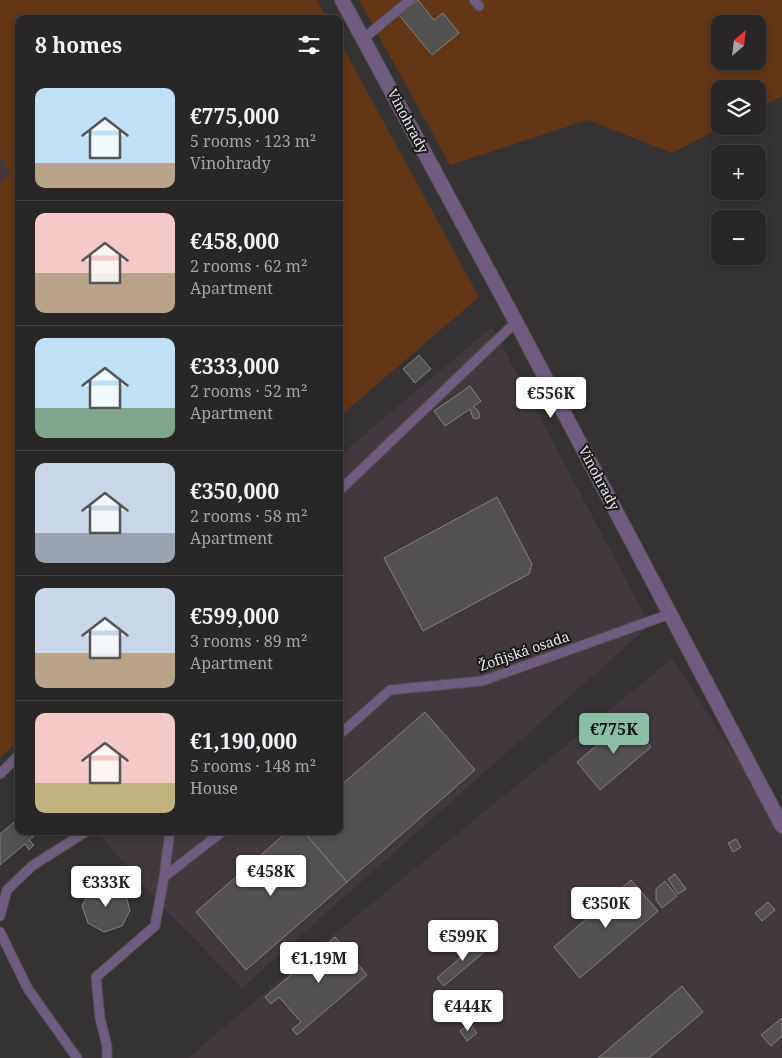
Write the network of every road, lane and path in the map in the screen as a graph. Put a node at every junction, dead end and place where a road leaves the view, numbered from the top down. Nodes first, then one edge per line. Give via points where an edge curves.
1 (342, 0) edge
2 (410, 0) edge
3 (363, 40) junction
4 (516, 322) junction
5 (343, 487) edge
6 (670, 614) junction
7 (343, 731) edge
8 (15, 759) edge
9 (0, 774) edge
10 (782, 826) edge
11 (81, 835) edge
12 (169, 835) edge
13 (217, 835) edge
14 (164, 877) junction
15 (0, 916) edge
16 (0, 932) edge
17 (77, 1058) edge
18 (106, 1058) edge

1 - 3 street, Vinohrady
2 - 3 lane
3 - 4 street, Vinohrady
4 - 5 lane
4 - 6 street, Vinohrady
6 - 7 lane, Žofijská osada via 482,681 390,690
6 - 10 street, Vinohrady
8 - 9 lane
11 - 15 lane via 32,866 7,890
12 - 14 lane
13 - 14 lane
14 - 18 lane via 155,926 96,977
16 - 17 lane via 28,989

